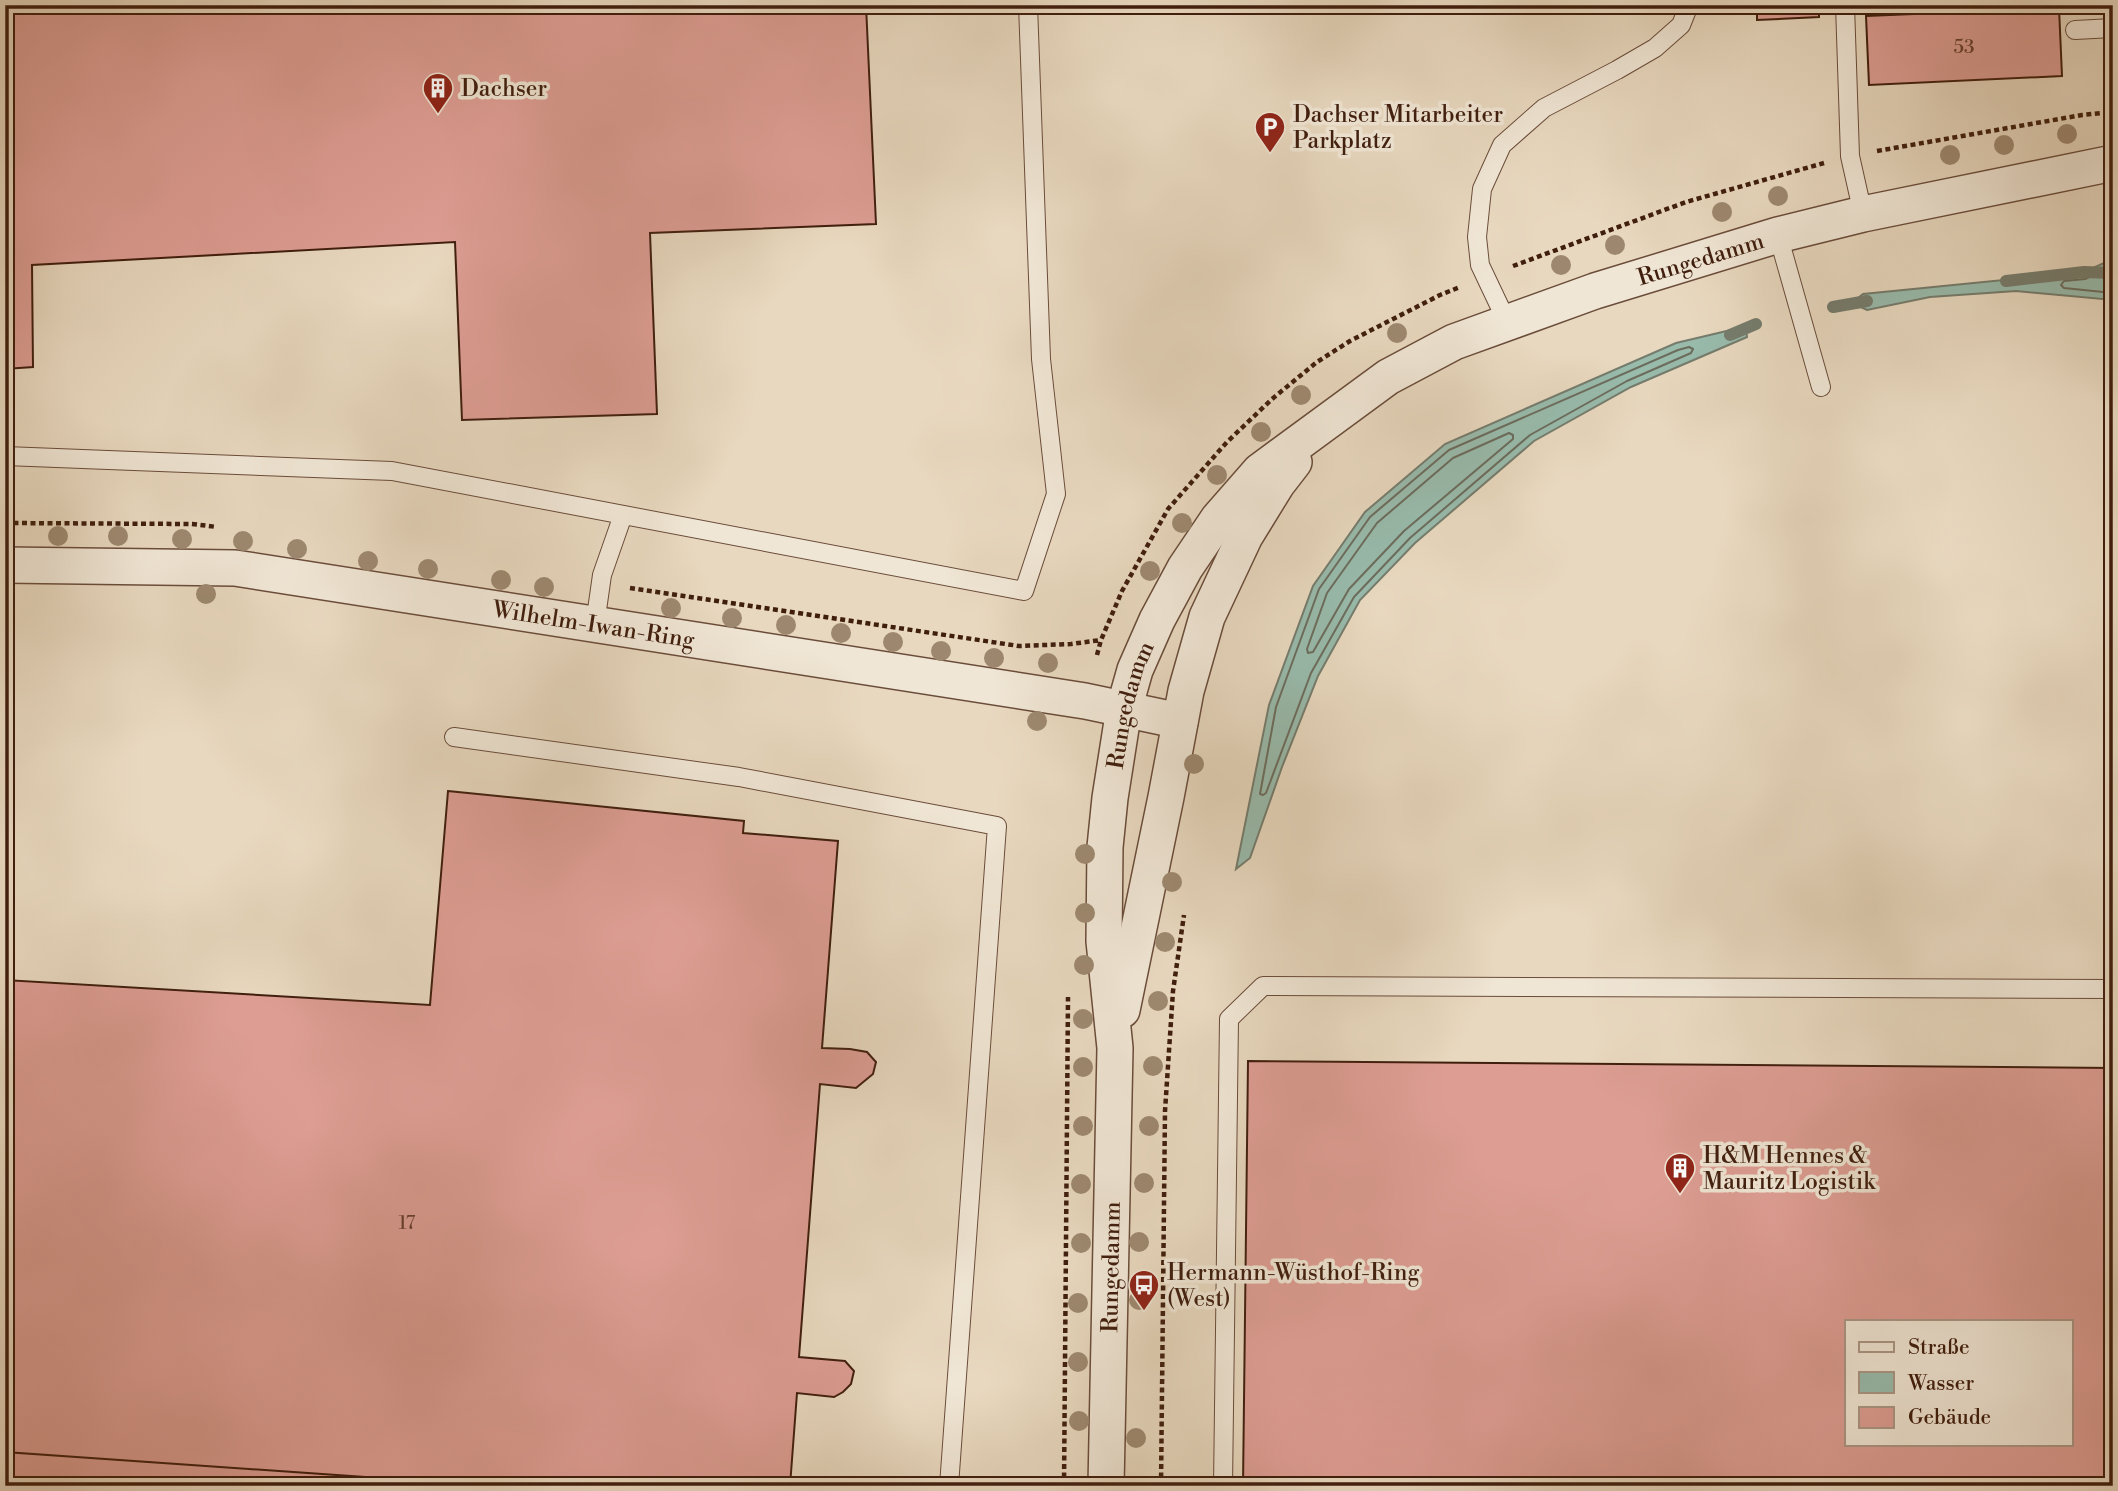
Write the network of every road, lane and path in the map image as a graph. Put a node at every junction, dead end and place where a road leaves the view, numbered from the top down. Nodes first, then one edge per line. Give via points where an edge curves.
1 (1028, 5) edge
2 (1689, 5) edge
3 (1846, 5) edge
4 (2113, 28) edge
5 (2075, 30) dead end
6 (2113, 112) edge
7 (1850, 156) junction
8 (2113, 163) edge
9 (1863, 214) junction
10 (1778, 235) junction
11 (1486, 277) junction
12 (1507, 322) junction
13 (1821, 387) dead end
14 (1320, 428) junction
15 (5, 456) edge
16 (623, 515) junction
17 (5, 565) edge
18 (594, 624) junction
19 (1085, 701) junction
20 (1124, 709) junction
21 (1180, 721) junction
22 (454, 737) dead end
23 (1184, 914) dead end
24 (1069, 984) dead end
25 (2113, 989) edge
26 (1115, 1048) junction
27 (949, 1486) edge
28 (1064, 1486) edge
29 (1106, 1486) edge
30 (1161, 1486) edge
31 (1223, 1486) edge

1 - 16 lane via 1041,359 1056,494 1024,591
2 - 11 lane via 1681,25 1655,48 1544,108 1502,145 1482,189 1477,237
3 - 7 lane
4 - 5 lane
6 - 7 path
7 - 9 lane
7 - 11 path via 1686,202
8 - 9 street, Rungedamm
9 - 10 street, Rungedamm
10 - 12 street, Rungedamm
10 - 13 lane
11 - 12 lane
11 - 19 path via 1440,295 1317,362 1227,442 1168,509 1149,540 1101,640
12 - 14 street, Rungedamm via 1454,342 1388,377
14 - 20 street, Rungedamm via 1260,471 1218,519 1157,620
14 - 21 street, Rungedamm via 1245,536 1207,617
15 - 16 lane via 392,471
16 - 18 lane via 602,575
17 - 18 street, Wilhelm-Iwan-Ring via 235,568
18 - 19 street, Wilhelm-Iwan-Ring
19 - 20 street, Wilhelm-Iwan-Ring
20 - 21 street, Wilhelm-Iwan-Ring
20 - 26 street, Rungedamm via 1105,859 1104,941
21 - 26 street, Rungedamm
22 - 27 lane via 739,777 997,826
23 - 30 path via 1173,991 1165,1111
24 - 28 path
25 - 31 lane via 1263,986 1229,1019
26 - 29 street, Rungedamm

